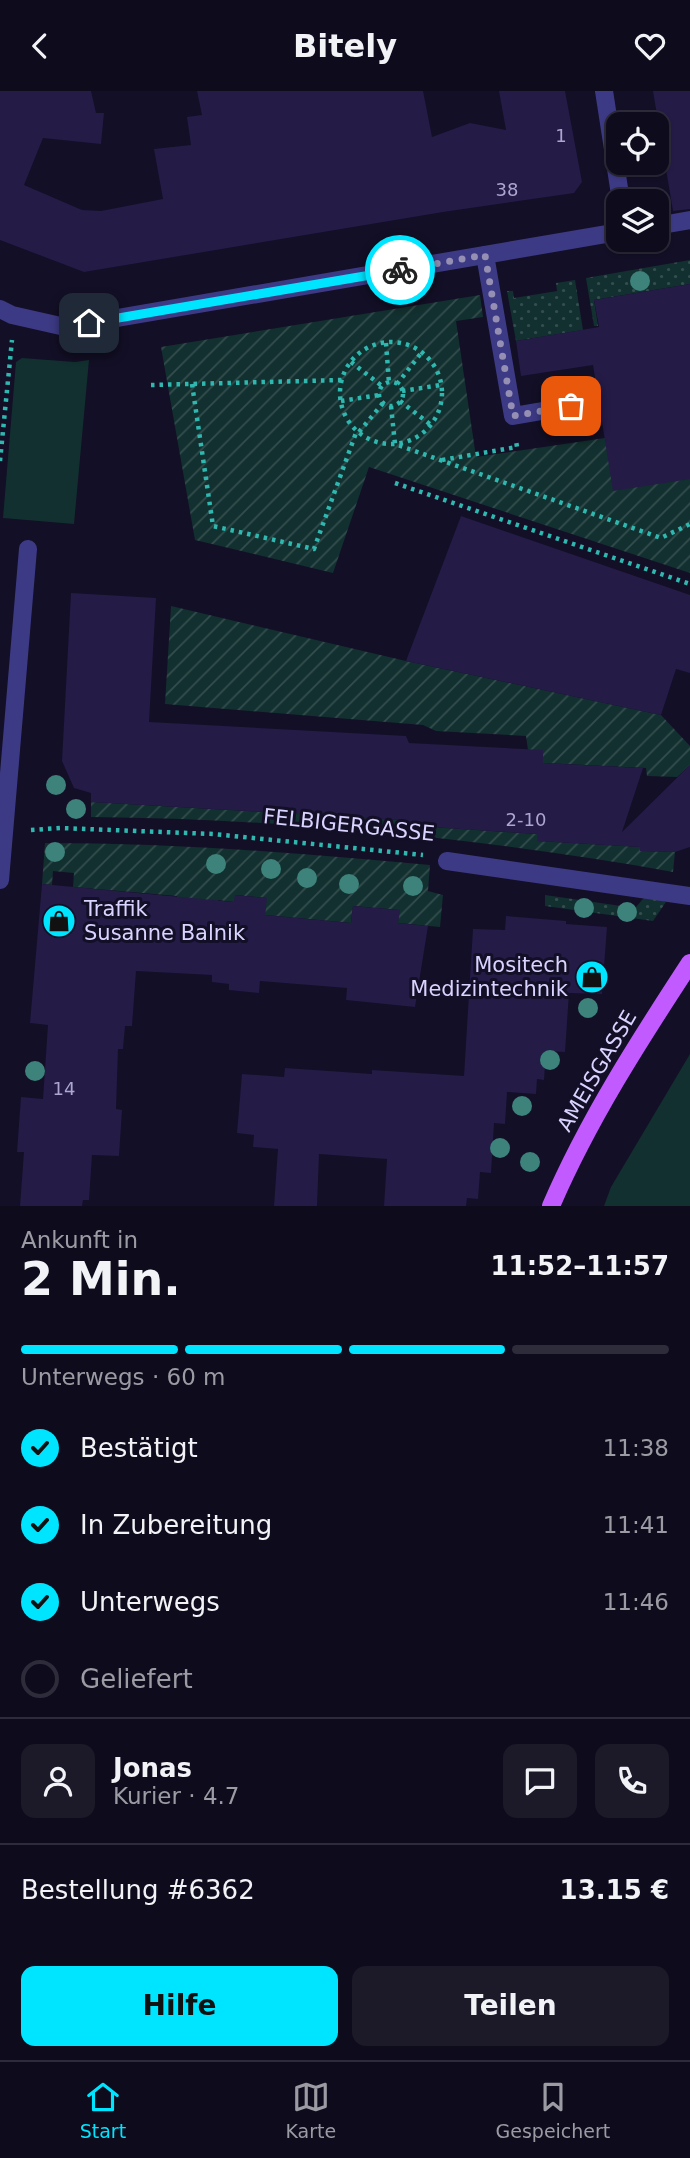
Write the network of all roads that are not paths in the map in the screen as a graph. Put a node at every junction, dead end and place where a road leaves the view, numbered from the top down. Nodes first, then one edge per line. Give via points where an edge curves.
1 (604, 91) edge
2 (619, 189) edge
3 (690, 220) edge
4 (669, 224) edge
5 (606, 234) edge
6 (485, 255) junction
7 (0, 309) edge
8 (571, 406) dead end
9 (28, 549) dead end
10 (2, 832) edge
11 (447, 861) road end
12 (0, 880) edge
13 (690, 896) edge
14 (690, 963) edge
15 (551, 1206) edge

1 - 2 street
3 - 4 street
5 - 6 street
6 - 7 street via 65,327
6 - 8 street via 513,416
9 - 10 street
10 - 12 street
11 - 13 street, FELBIGERGASSE
14 - 15 main road, AMEISGASSE via 628,1059 569,1164

